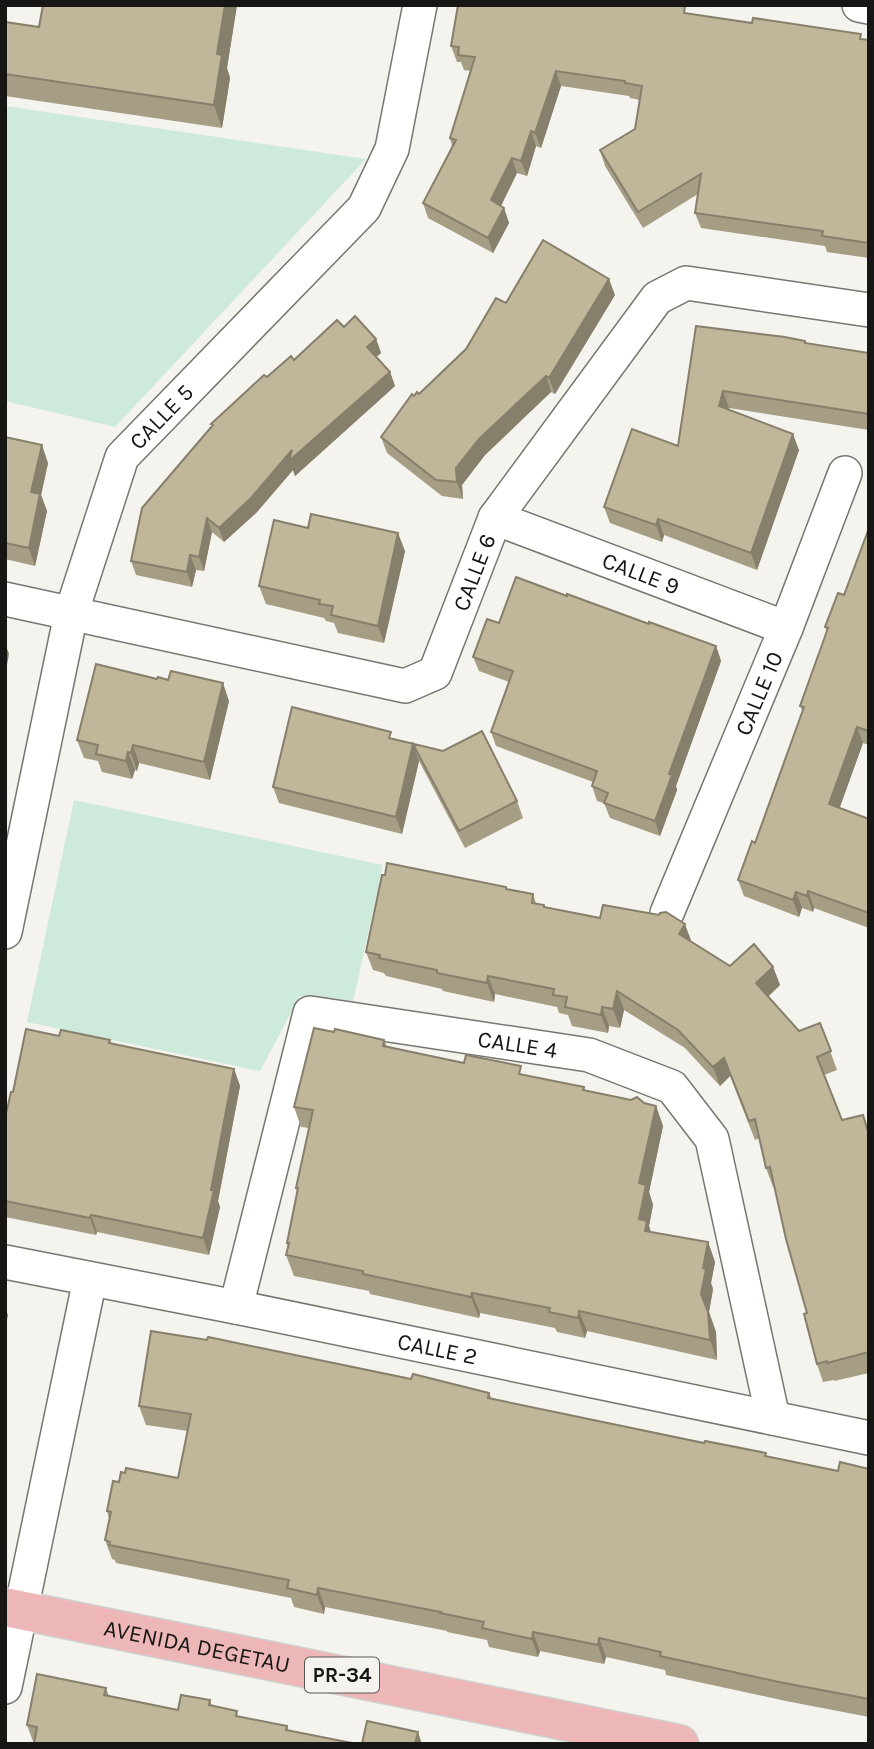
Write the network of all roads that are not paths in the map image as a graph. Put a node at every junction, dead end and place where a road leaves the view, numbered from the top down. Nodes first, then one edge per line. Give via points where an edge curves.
1 (420, 5) edge
2 (859, 5) edge
3 (869, 7) edge
4 (869, 310) edge
5 (845, 473) dead end
6 (495, 518) junction
7 (5, 599) edge
8 (71, 614) junction
9 (786, 628) junction
10 (667, 913) edge
11 (5, 932) edge
12 (5, 1262) edge
13 (90, 1279) junction
14 (236, 1307) junction
15 (773, 1418) junction
16 (869, 1438) edge
17 (13, 1609) edge
18 (5, 1687) edge
19 (679, 1744) edge

1 - 8 street, CALLE 5 via 392,149 364,208 122,457
2 - 3 street
4 - 6 street, CALLE 6 via 686,283 657,298
5 - 9 street, CALLE 10
6 - 8 street, CALLE 6 via 435,673 405,686
6 - 9 street, CALLE 9
7 - 8 street, CALLE 6
8 - 11 street, CALLE 5
9 - 10 street, CALLE 10
12 - 13 street, CALLE 2
13 - 14 street, CALLE 2
13 - 17 street
14 - 15 street, CALLE 2
14 - 15 street, CALLE 4 via 310,1013 589,1055 672,1087 712,1139
15 - 16 street, CALLE 2
17 - 18 street
17 - 19 main road, AVENIDA DEGETAU / PR-34

